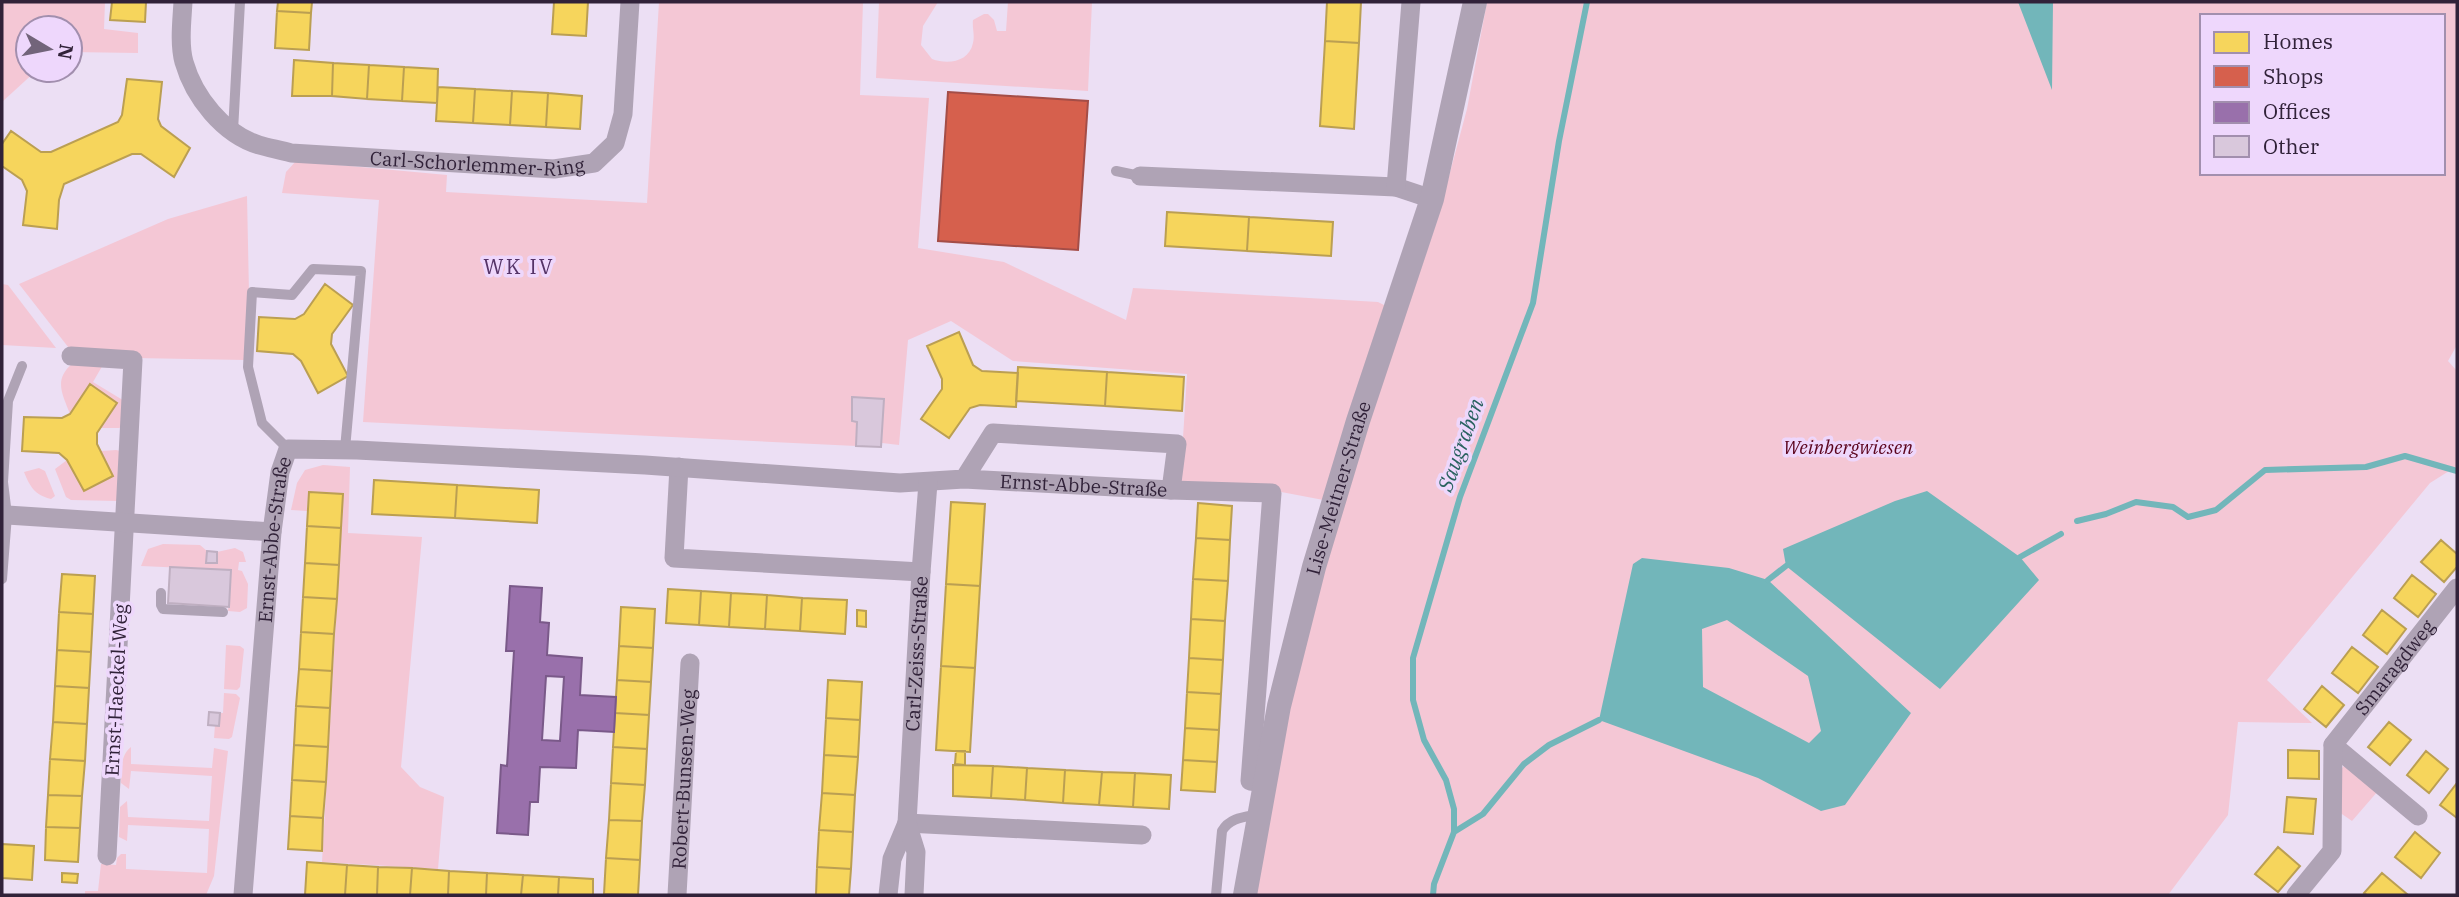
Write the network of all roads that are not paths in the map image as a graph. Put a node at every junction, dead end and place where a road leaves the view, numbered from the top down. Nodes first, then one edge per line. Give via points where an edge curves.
1 (183, 2) edge
2 (240, 2) edge
3 (630, 2) edge
4 (1412, 2) edge
5 (1475, 2) edge
6 (233, 131) junction
7 (1116, 171) dead end
8 (1140, 176) joint
9 (1396, 187) junction
10 (1432, 200) junction
11 (71, 356) dead end
12 (22, 366) dead end
13 (288, 449) junction
14 (345, 449) junction
15 (679, 467) junction
16 (964, 479) junction
17 (928, 483) junction
18 (1171, 491) junction
19 (7, 515) junction
20 (125, 524) junction
21 (272, 532) junction
22 (921, 572) junction
23 (2, 579) edge
24 (2457, 588) edge
25 (161, 593) dead end
26 (223, 612) dead end
27 (690, 663) dead end
28 (2333, 745) junction
29 (1266, 783) junction
30 (1260, 814) junction
31 (2418, 816) dead end
32 (907, 823) junction
33 (1142, 835) dead end
34 (107, 856) dead end
35 (243, 895) edge
36 (677, 895) edge
37 (887, 895) edge
38 (914, 895) edge
39 (1216, 895) edge
40 (1245, 895) edge
41 (2296, 895) edge

1 - 6 street, Carl-Schorlemmer-Ring via 183,60 194,88
2 - 6 lane
3 - 6 street, Carl-Schorlemmer-Ring via 623,114 615,143 594,163 554,169 291,153 257,145
4 - 9 street
5 - 10 street, Lise-Meitner-Straße
7 - 8 lane
8 - 9 street
9 - 10 street
10 - 29 street, Lise-Meitner-Straße via 1314,567 1279,706
11 - 20 street, Ernst-Haeckel-Weg via 133,360
12 - 19 lane via 8,401 3,482
13 - 14 street, Ernst-Abbe-Straße
13 - 14 lane via 262,422 248,367 252,292 292,295 313,269 361,271
13 - 21 street, Ernst-Abbe-Straße via 280,472
14 - 15 street, Ernst-Abbe-Straße
15 - 17 street, Ernst-Abbe-Straße
15 - 22 street via 674,558
16 - 17 street, Ernst-Abbe-Straße
16 - 18 street, Ernst-Abbe-Straße
16 - 18 street, Ernst-Abbe-Straße via 993,433 1177,444
17 - 22 street, Carl-Zeiss-Straße
18 - 29 street via 1272,493 1250,781
19 - 20 street
19 - 23 lane
20 - 21 street
20 - 34 street, Ernst-Haeckel-Weg
21 - 35 street, Ernst-Abbe-Straße
22 - 32 street, Carl-Zeiss-Straße
24 - 28 street, Smaragdweg
25 - 26 lane via 163,609
27 - 36 street, Robert-Bunsen-Weg
28 - 31 street
28 - 41 street via 2332,851
29 - 30 street, Lise-Meitner-Straße
30 - 39 lane via 1227,823 1222,831
30 - 40 street, Lise-Meitner-Straße
32 - 33 street
32 - 37 street, Carl-Zeiss-Straße via 892,859
32 - 38 street, Carl-Zeiss-Straße via 916,852

